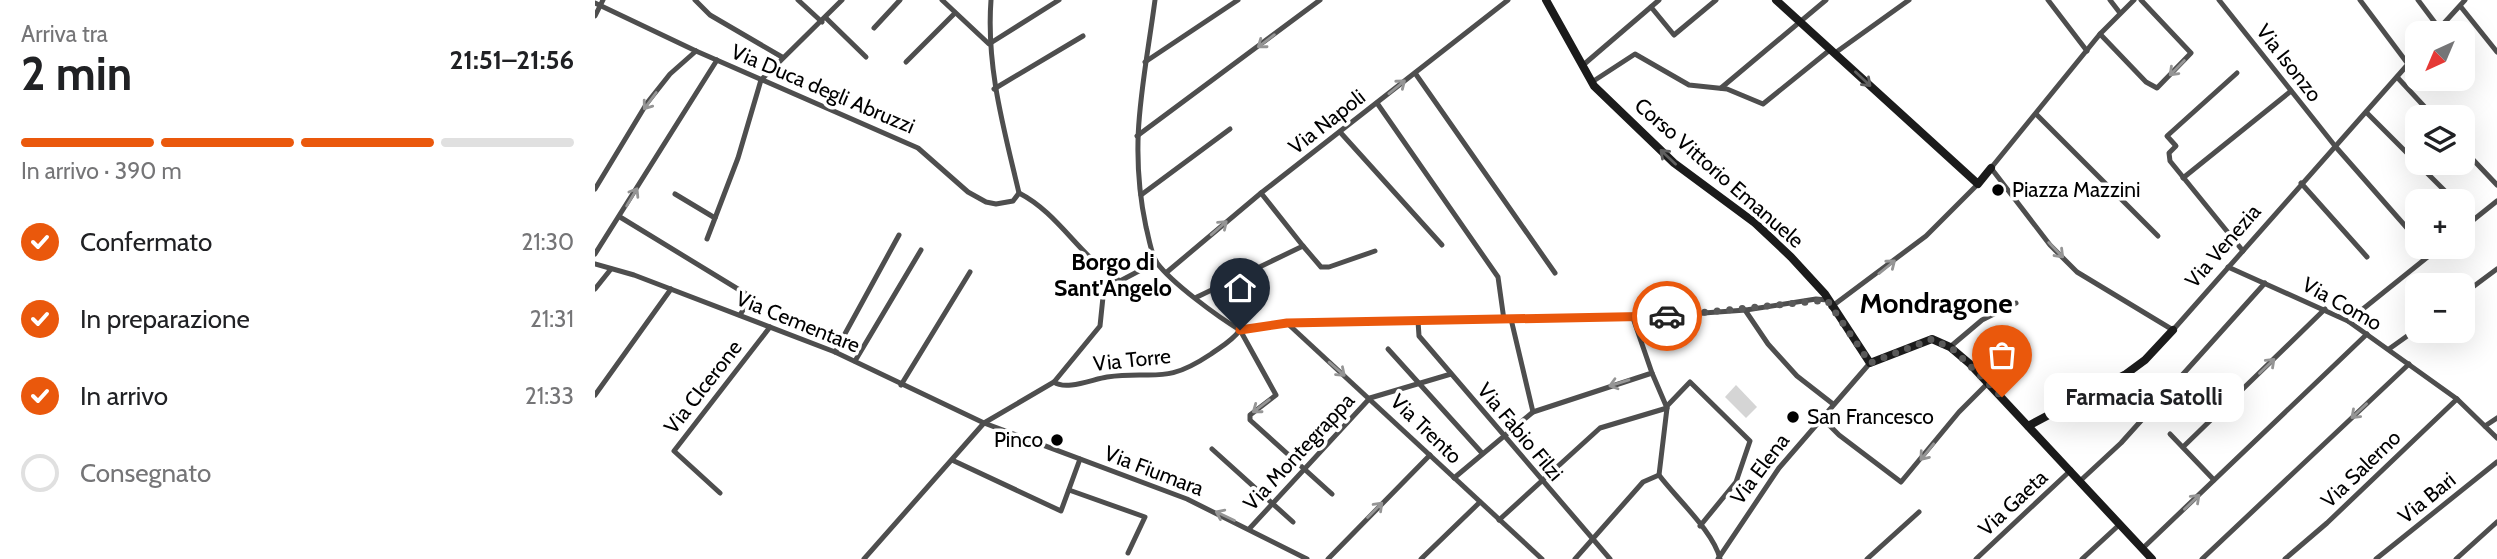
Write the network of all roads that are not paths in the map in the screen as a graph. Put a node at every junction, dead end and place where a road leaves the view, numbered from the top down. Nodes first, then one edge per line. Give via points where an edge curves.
1 (695, 0) edge
2 (798, 0) edge
3 (842, 0) edge
4 (900, 0) edge
5 (942, 0) edge
6 (991, 0) edge
7 (1059, 0) edge
8 (1155, 0) edge
9 (1238, 0) edge
10 (1320, 0) edge
11 (1508, 0) edge
12 (1546, 0) edge
13 (1659, 0) edge
14 (1716, 0) edge
15 (1776, 0) edge
16 (1826, 0) edge
17 (1909, 0) edge
18 (2048, 0) edge
19 (2110, 0) edge
20 (2134, 0) edge
21 (2141, 0) edge
22 (2219, 0) edge
23 (2360, 0) edge
24 (2418, 0) edge
25 (2465, 0) edge
26 (599, 2) edge
27 (1651, 7) junction
28 (2461, 7) junction
29 (955, 13) junction
30 (2120, 13) junction
31 (595, 16) edge
32 (824, 20) junction
33 (2434, 21) edge
34 (2446, 21) edge
35 (1800, 22) junction
36 (874, 28) dead end
37 (2100, 34) junction
38 (1083, 36) dead end
39 (989, 44) junction
40 (696, 51) junction
41 (1833, 51) junction
42 (2087, 51) junction
43 (2497, 52) edge
44 (782, 57) junction
45 (866, 57) dead end
46 (717, 60) junction
47 (2405, 60) edge
48 (906, 62) dead end
49 (1145, 62) junction
50 (1582, 66) junction
51 (2405, 68) edge
52 (1415, 73) junction
53 (2237, 73) dead end
54 (2397, 77) junction
55 (761, 80) junction
56 (1592, 82) junction
57 (1720, 88) junction
58 (994, 89) junction
59 (2291, 91) junction
60 (1377, 103) junction
61 (2423, 105) edge
62 (2366, 112) junction
63 (2036, 114) junction
64 (1230, 129) dead end
65 (1340, 132) junction
66 (1137, 136) junction
67 (2335, 146) junction
68 (2475, 162) edge
69 (1991, 169) junction
70 (2183, 178) junction
71 (2301, 183) junction
72 (1978, 184) junction
73 (2497, 185) edge
74 (595, 189) edge
75 (2443, 189) edge
76 (1019, 193) junction
77 (1261, 193) junction
78 (675, 194) dead end
79 (1141, 195) junction
80 (2497, 201) edge
81 (620, 217) junction
82 (715, 218) junction
83 (2475, 218) edge
84 (2405, 226) edge
85 (899, 235) dead end
86 (2158, 236) dead end
87 (707, 239) dead end
88 (1441, 244) dead end
89 (1303, 246) junction
90 (921, 250) dead end
91 (1375, 251) dead end
92 (2243, 251) junction
93 (595, 254) edge
94 (2367, 257) dead end
95 (2425, 259) edge
96 (1156, 262) junction
97 (595, 264) edge
98 (2228, 267) junction
99 (611, 269) junction
100 (2497, 270) edge
101 (970, 272) dead end
102 (1167, 272) junction
103 (1555, 273) dead end
104 (1120, 281) junction
105 (2265, 283) junction
106 (2475, 286) edge
107 (595, 289) edge
108 (671, 289) junction
109 (1196, 297) junction
110 (2016, 303) dead end
111 (1829, 304) junction
112 (2325, 309) junction
113 (1745, 310) junction
114 (740, 315) junction
115 (1633, 318) junction
116 (1508, 320) junction
117 (1418, 321) junction
118 (2349, 321) junction
119 (1287, 323) junction
120 (770, 327) junction
121 (1240, 330) junction
122 (2172, 330) junction
123 (2367, 334) junction
124 (2405, 338) edge
125 (1950, 347) junction
126 (1388, 349) dead end
127 (2389, 349) junction
128 (835, 352) junction
129 (855, 360) junction
130 (1870, 363) junction
131 (2409, 364) junction
132 (1652, 373) junction
133 (1451, 374) junction
134 (1054, 382) junction
135 (1988, 383) junction
136 (1419, 384) junction
137 (901, 385) junction
138 (595, 395) edge
139 (1370, 398) junction
140 (2457, 399) junction
141 (1833, 404) junction
142 (1667, 407) junction
143 (1533, 412) junction
144 (1822, 418) junction
145 (2497, 418) edge
146 (984, 424) junction
147 (2028, 426) junction
148 (2485, 426) junction
149 (2169, 435) dead end
150 (1503, 436) junction
151 (2497, 438) edge
152 (2183, 447) junction
153 (1212, 449) dead end
154 (1482, 453) junction
155 (1430, 455) junction
156 (1080, 459) junction
157 (952, 460) junction
158 (2497, 462) edge
159 (1304, 469) junction
160 (2070, 470) junction
161 (1658, 475) junction
162 (1454, 478) junction
163 (2080, 481) junction
164 (2214, 481) junction
165 (1540, 482) junction
166 (1069, 490) junction
167 (720, 493) dead end
168 (1332, 494) dead end
169 (1479, 502) junction
170 (1273, 503) junction
171 (1919, 512) dead end
172 (1499, 520) junction
173 (1293, 522) dead end
174 (2497, 522) edge
175 (2119, 525) junction
176 (1700, 526) junction
177 (1250, 528) junction
178 (1592, 539) junction
179 (2143, 549) junction
180 (1128, 553) dead end
181 (1719, 558) edge
182 (864, 559) edge
183 (1307, 559) edge
184 (1328, 559) edge
185 (1421, 559) edge
186 (1542, 559) edge
187 (1575, 559) edge
188 (1610, 559) edge
189 (1867, 559) edge
190 (1976, 559) edge
191 (2082, 559) edge
192 (2152, 559) edge
193 (2202, 559) edge
194 (2285, 559) edge
195 (2376, 559) edge
196 (2456, 559) edge

1 - 44 street via 710,15
2 - 32 street
3 - 32 street
4 - 36 street
5 - 29 street
6 - 39 street
7 - 39 street
8 - 49 street
9 - 49 street
10 -> 66 street
11 - 52 street, Via Napoli
12 - 50 street, Corso Vittorio Emanuele
13 - 27 street
14 - 27 street via 1674,35
15 - 35 street
16 - 35 street
17 - 41 street
18 - 42 street
19 - 30 street
20 - 30 street
21 -> 37 street via 2191,53 2157,88 2145,82
22 - 59 street, Via Isonzo
23 - 47 street
24 - 33 street
25 - 28 street
26 - 31 street
26 - 40 street, Via Duca degli Abruzzi
27 - 50 street
28 - 34 street
28 - 43 street
29 - 39 street
29 - 48 street
30 - 37 street
32 - 44 street
32 - 45 street
35 - 41 street
35 - 57 street
37 - 42 street
38 - 58 street
39 - 58 street
40 - 46 street, Via Duca degli Abruzzi
40 -> 74 street via 647,103
41 - 57 street via 1763,104
41 -> 72 street
42 - 63 street
44 - 55 street
46 - 55 street, Via Duca degli Abruzzi
81 -> 46 street
49 - 66 street
50 - 56 street, Corso Vittorio Emanuele
51 - 54 street, Via Venezia
60 -> 52 street, Via Napoli
52 - 103 street
53 - 70 street via 2167,136 2176,146 2169,153 2170,161
54 - 61 street
54 - 62 street, Via Venezia
55 - 76 street, Via Duca degli Abruzzi via 918,148 986,202 1013,201
55 - 82 street
56 - 57 street via 1635,54 1689,85
111 -> 56 street, Corso Vittorio Emanuele via 1814,281 1770,237 1674,163
58 - 76 street
59 - 67 street, Via Isonzo
59 - 70 street
60 - 65 street, Via Napoli
60 - 116 street via 1498,277
62 - 67 street, Via Venezia
62 - 75 street
63 - 69 street
63 - 86 street
64 - 79 street
65 - 77 street, Via Napoli
65 - 88 street
66 - 79 street
67 - 71 street, Via Venezia
67 - 84 street, Via Isonzo
68 - 73 street
69 - 72 street
69 -> 122 street via 2077,272
70 - 92 street
71 - 92 street, Via Venezia
71 - 94 street
111 -> 72 street via 1926,236
76 - 104 street via 1045,209 1080,248
77 - 89 street
102 -> 77 street, Via Napoli
78 - 82 street
79 - 96 street
80 - 83 street
81 - 93 street
81 - 114 street via 751,297
82 - 87 street
85 - 128 street
89 - 91 street via 1321,267
89 - 109 street
90 - 129 street
92 - 98 street, Via Venezia
95 - 118 street
96 - 102 street
96 - 104 street
97 - 99 street, Via Cementare
98 - 105 street, Via Como
98 - 122 street, Via Venezia
99 - 107 street
99 - 108 street, Via Cementare
100 - 106 street
101 - 137 street
102 - 109 street
104 - 134 street via 1101,301 1100,326
105 - 112 street, Via Como
105 - 163 street
108 - 114 street, Via Cementare
108 - 138 street
109 - 121 street
110 - 125 street via 1982,320
111 - 113 street via 1816,299
111 - 130 street, Corso Vittorio Emanuele
112 - 118 street, Via Como
152 -> 112 street
113 - 115 street
113 - 141 street via 1797,376
114 - 120 street, Via Cementare
115 - 116 street
115 - 132 street
116 - 117 street
116 - 143 street
117 - 119 street
117 - 133 street, Via Fabio Filzi via 1419,336
118 - 123 street, Via Como
119 - 121 street
119 -> 139 street, Via Trento
120 - 128 street, Via Cementare
120 - 167 street, Via CIcerone via 674,451
121 - 134 street, Via Torre via 1187,369 1172,374 1109,376 1065,385
121 -> 159 street via 1276,395 1249,417
122 - 147 street, Via Venezia via 2126,374
123 - 127 street, Via Como
123 - 164 street
124 - 127 street
125 - 130 street, Via Elena via 1932,339
125 - 135 street
126 - 136 street
127 - 131 street, Via Como
128 - 129 street, Via Cementare
129 - 137 street, Via Cementare
130 - 141 street, Via Elena
131 - 140 street, Via Como
131 -> 193 street
132 - 142 street
132 -> 143 street
133 - 136 street
133 - 150 street, Via Fabio Filzi
134 - 146 street, Via Torre
135 -> 144 street via 1901,482
135 - 147 street
136 - 139 street
136 - 154 street
137 - 146 street, Via Cementare
139 - 155 street, Via Trento
139 - 159 street, Via Montegrappa
140 - 148 street, Via Como
140 - 194 street, Via Salerno
141 - 144 street, Via Elena
142 - 161 street
142 - 165 street via 1600,428
142 - 176 street via 1690,382 1750,441 1736,482
143 - 150 street
144 - 181 street, Via Elena via 1779,468
145 - 148 street
146 - 156 street, Via Fiumara
146 - 157 street, Via Torre
147 - 160 street
148 - 151 street, Via Como
149 - 152 street
150 - 154 street
150 - 165 street, Via Fabio Filzi
152 - 164 street
153 - 170 street
154 - 162 street
155 - 162 street, Via Trento
184 -> 155 street
156 - 166 street
177 -> 156 street, Via Fiumara
157 - 166 street via 1061,510
157 - 182 street, Via Torre
158 - 195 street, Via Bari
159 - 168 street
159 - 170 street, Via Montegrappa
160 - 163 street
160 - 190 street, Via Gaeta
161 - 176 street
161 - 178 street via 1643,482
162 - 169 street, Via Trento
163 - 175 street
179 -> 164 street
165 - 172 street
165 - 178 street, Via Fabio Filzi
166 - 180 street via 1145,517
169 - 172 street, Via Trento
169 - 185 street
170 - 173 street
170 - 177 street, Via Montegrappa
171 - 189 street
172 - 186 street, Via Trento
174 - 196 street
175 - 179 street
175 - 191 street
176 - 181 street
177 - 183 street, Via Fiumara
178 - 187 street
178 - 188 street, Via Fabio Filzi
179 - 192 street

